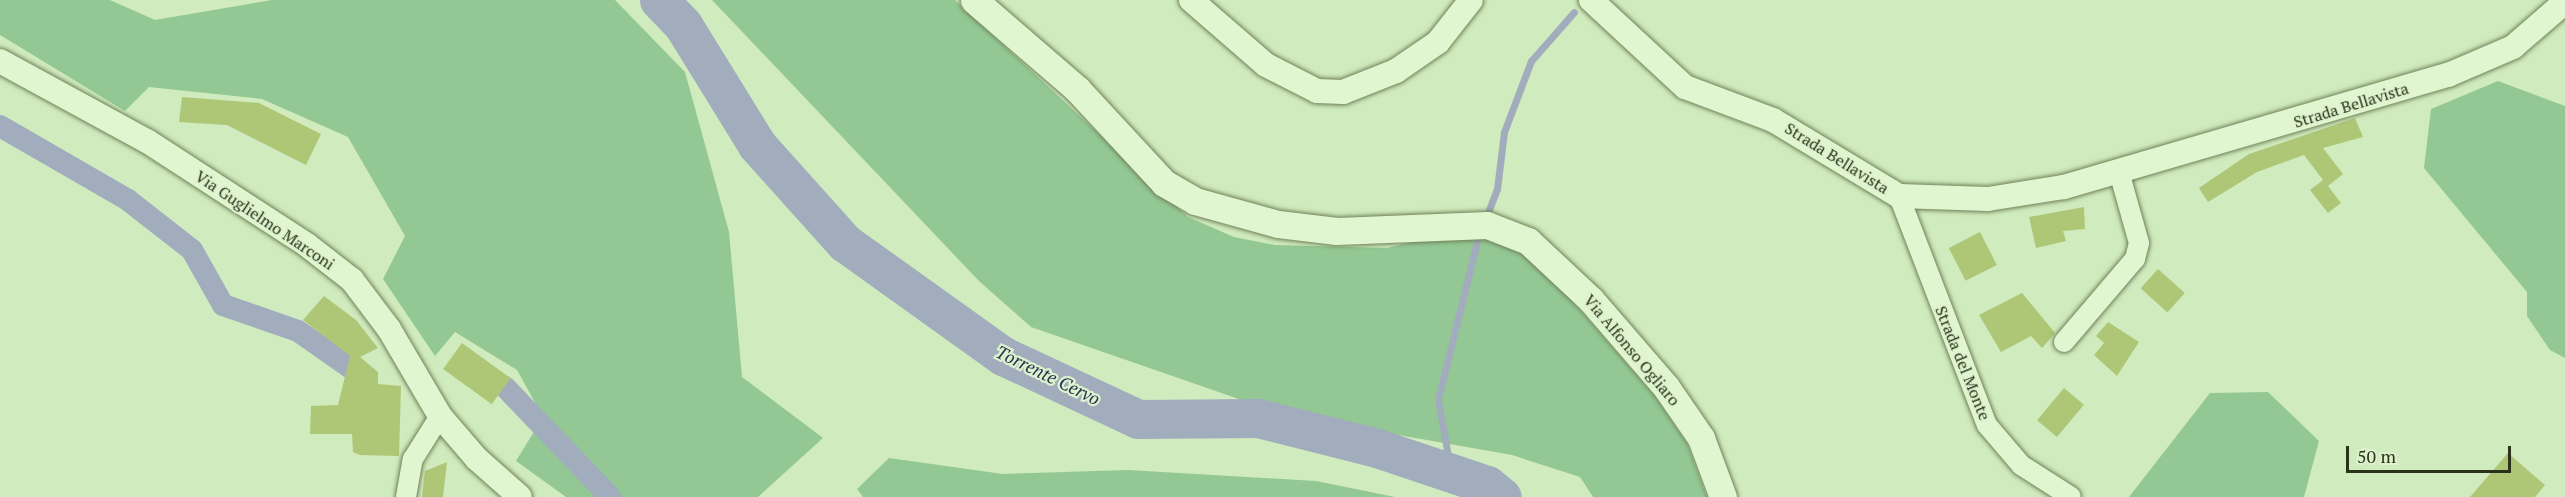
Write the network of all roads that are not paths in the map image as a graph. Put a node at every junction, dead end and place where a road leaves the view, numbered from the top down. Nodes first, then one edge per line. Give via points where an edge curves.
1 (974, 0) edge
2 (1191, 0) edge
3 (1472, 0) edge
4 (1591, 0) edge
5 (2565, 2) edge
6 (0, 62) edge
7 (2119, 172) junction
8 (1899, 196) junction
9 (2064, 342) dead end
10 (440, 416) junction
11 (406, 497) edge
12 (520, 497) edge
13 (1723, 497) edge
14 (2071, 497) edge

1 - 13 main road, Via Alfonso Ogliaro via 1077,89 1164,183 1195,201 1278,225 1337,231 1467,226 1505,231 1551,258 1666,387 1701,438
2 - 3 street via 1266,65 1317,91 1343,92 1396,71 1438,42
4 - 8 street, Strada Bellavista via 1685,87 1773,120
5 - 7 street, Strada Bellavista via 2513,46 2448,75
6 - 10 street, Via Guglielmo Marconi via 147,141 307,245 352,280 389,329
7 - 8 street, Strada Bellavista via 1988,199
7 - 9 street via 2139,243 2135,259
8 - 14 street, Strada del Monte via 1987,424 2021,465
10 - 11 street via 413,459
10 - 12 street, Via Guglielmo Marconi via 477,459

